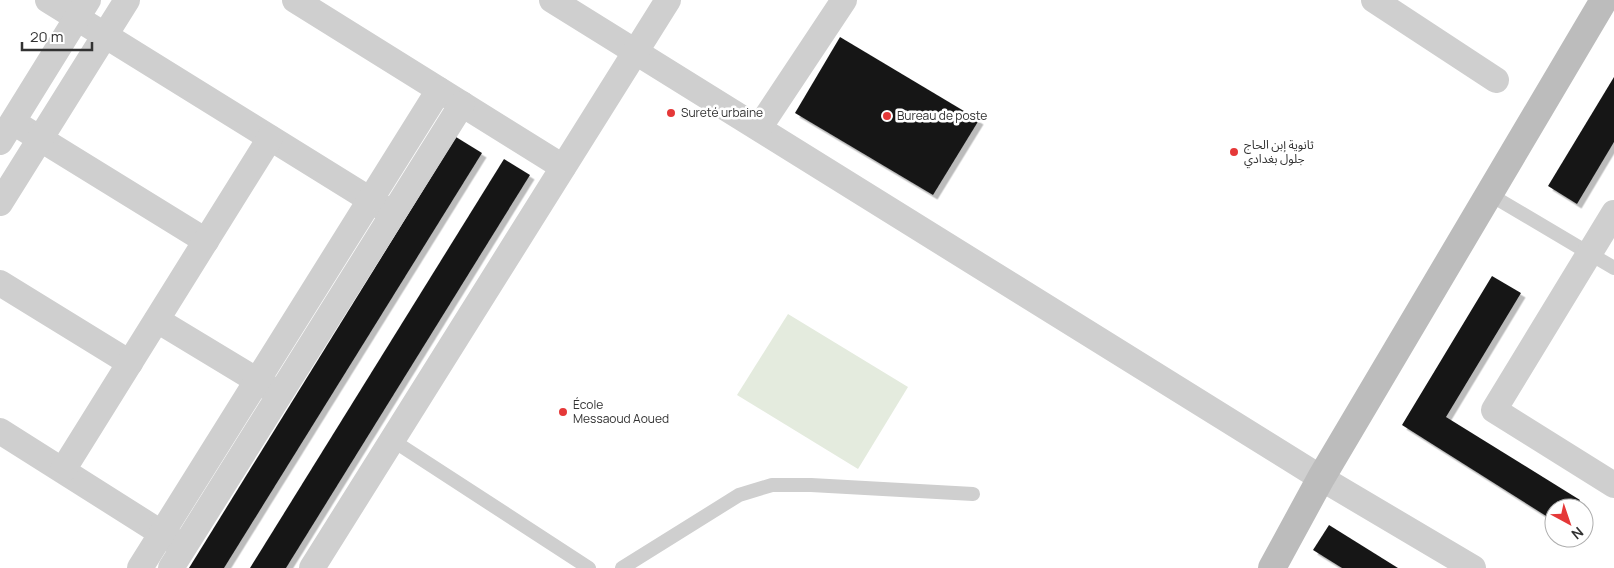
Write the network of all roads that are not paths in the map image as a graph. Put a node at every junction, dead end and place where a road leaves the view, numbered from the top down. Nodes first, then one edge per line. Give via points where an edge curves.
1 (48, 0) edge
2 (127, 0) edge
3 (295, 0) edge
4 (552, 0) edge
5 (668, 0) edge
6 (844, 0) edge
7 (1374, 0) edge
8 (1604, 0) edge
9 (82, 9) edge
10 (105, 36) junction
11 (635, 52) junction
12 (1496, 80) dead end
13 (439, 90) junction
14 (462, 104) junction
15 (759, 128) junction
16 (6, 132) edge
17 (270, 138) junction
18 (40, 139) junction
19 (563, 166) junction
20 (1489, 194) junction
21 (370, 200) junction
22 (0, 204) edge
23 (1614, 213) edge
24 (393, 214) junction
25 (206, 242) junction
26 (1589, 254) junction
27 (1614, 268) edge
28 (0, 283) edge
29 (157, 320) junction
30 (130, 363) junction
31 (257, 381) junction
32 (280, 395) junction
33 (0, 431) edge
34 (392, 440) junction
35 (63, 470) junction
36 (1321, 478) junction
37 (1614, 485) edge
38 (973, 494) dead end
39 (162, 534) junction
40 (178, 558) edge
41 (140, 568) edge
42 (312, 568) edge
43 (590, 568) edge
44 (622, 568) edge
45 (1272, 568) edge
46 (1473, 568) edge

1 - 9 street
2 - 10 street
3 - 13 street
4 - 11 street
5 - 11 street
6 - 15 street
7 - 12 street
8 - 20 street
9 - 10 street
9 - 16 street
10 - 17 street
10 - 18 street
11 - 15 street
11 - 19 street
13 - 14 street
13 - 21 street
14 - 19 street
14 - 24 street
15 - 36 street
16 - 18 street
17 - 21 street
17 - 25 street
18 - 22 street
18 - 25 street
19 - 34 street
20 - 26 lane
20 - 36 street
21 - 24 street
21 - 31 street
23 - 26 street
24 - 32 street
25 - 29 street
26 - 27 lane
26 - 37 street via 1494,410
28 - 30 street
29 - 30 street
29 - 31 street
30 - 35 street
31 - 32 street
31 - 39 street
32 - 40 street
33 - 35 street
34 - 42 street
34 - 43 lane
35 - 39 street
36 - 45 street
36 - 46 street
38 - 44 lane via 772,485 739,495
39 - 40 street
39 - 41 street

